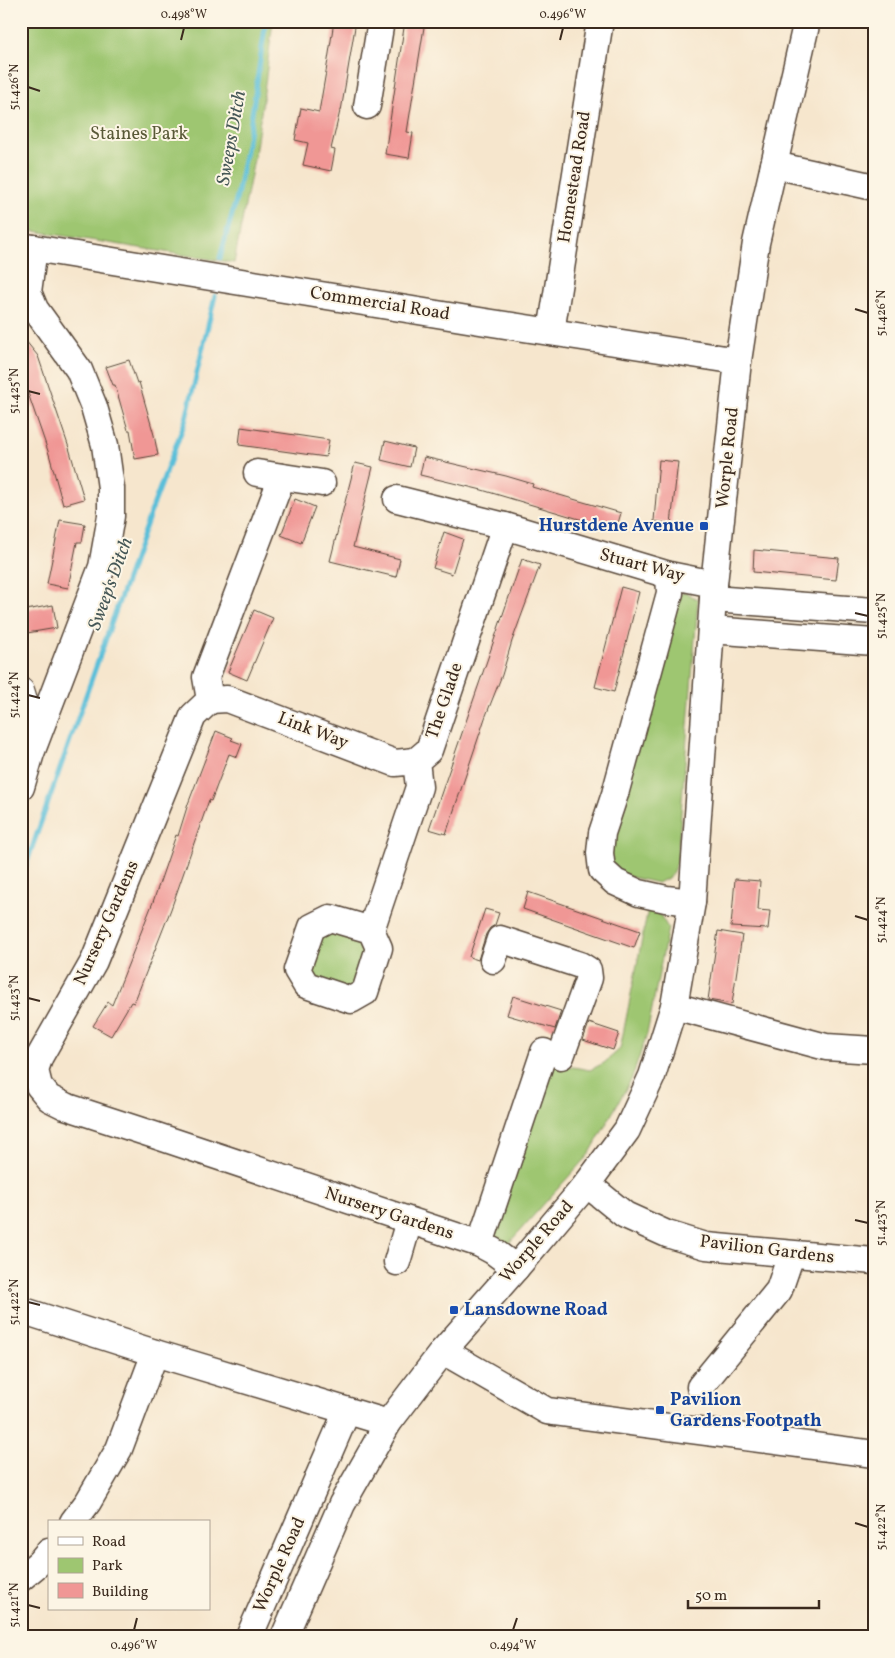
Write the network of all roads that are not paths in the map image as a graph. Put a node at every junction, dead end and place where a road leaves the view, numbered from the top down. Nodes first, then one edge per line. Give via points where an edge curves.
1 (381, 21) edge
2 (600, 21) edge
3 (807, 21) edge
4 (367, 106) dead end
5 (774, 164) junction
6 (874, 187) edge
7 (27, 246) edge
8 (551, 332) junction
9 (738, 361) junction
10 (257, 473) dead end
11 (282, 477) junction
12 (322, 483) dead end
13 (397, 499) dead end
14 (505, 526) junction
15 (669, 575) junction
16 (714, 592) junction
17 (874, 611) edge
18 (711, 630) junction
19 (874, 642) edge
20 (64, 666) junction
21 (21, 680) edge
22 (21, 691) edge
23 (210, 700) junction
24 (31, 753) junction
25 (416, 761) junction
26 (21, 787) edge
27 (692, 902) junction
28 (371, 930) dead end
29 (500, 940) dead end
30 (674, 1006) junction
31 (874, 1050) edge
32 (587, 1184) junction
33 (409, 1221) junction
34 (480, 1244) junction
35 (791, 1255) junction
36 (396, 1262) dead end
37 (874, 1262) edge
38 (516, 1268) junction
39 (21, 1310) edge
40 (443, 1351) junction
41 (155, 1353) junction
42 (700, 1387) dead end
43 (347, 1411) junction
44 (388, 1423) junction
45 (874, 1454) edge
46 (74, 1520) edge
47 (48, 1552) edge
48 (21, 1578) edge
49 (249, 1637) edge
50 (284, 1637) edge

1 - 4 street
2 - 8 street, Homestead Road
3 - 5 street, Worple Road
5 - 6 street
5 - 9 street, Worple Road via 756,243
7 - 8 street, Commercial Road
7 - 20 street via 28,292 35,309 78,370 94,407 105,445 110,488 108,544
8 - 9 street, Commercial Road
9 - 16 street, Worple Road
10 - 11 street
11 - 12 street
11 - 23 street via 206,677
13 - 14 street, Stuart Way
14 - 15 street, Stuart Way
14 - 25 street, The Glade via 429,750
15 - 16 street, Stuart Way
15 - 27 street via 670,593 602,833 600,853 602,870 615,882 639,893
16 - 17 street
16 - 18 street, Worple Road
18 - 19 street
18 - 27 street, Worple Road
20 - 21 street via 49,681 31,684
20 - 24 street
22 - 24 street via 31,724
23 - 25 street, Link Way via 227,699 395,763
23 - 33 street, Nursery Gardens via 193,716 94,961 40,1056 35,1070 38,1086 49,1098 65,1106
24 - 26 street
25 - 28 street via 419,787
27 - 30 street, Worple Road
29 - 34 street via 580,965 588,970 589,978 553,1054
30 - 31 street via 826,1047
30 - 32 street, Worple Road via 652,1076 627,1130
32 - 35 street, Pavilion Gardens via 625,1215 667,1234 706,1246
32 - 38 street, Worple Road
33 - 34 street, Nursery Gardens
33 - 36 street
34 - 38 street, Nursery Gardens
35 - 37 street, Pavilion Gardens
35 - 42 street via 779,1290
38 - 40 street, Worple Road
39 - 41 street
40 - 44 street, Worple Road
40 - 45 street via 548,1411
41 - 43 street
41 - 46 street via 119,1449
43 - 44 street
43 - 49 street, Worple Road
44 - 50 street, Worple Road via 342,1504
47 - 48 street

